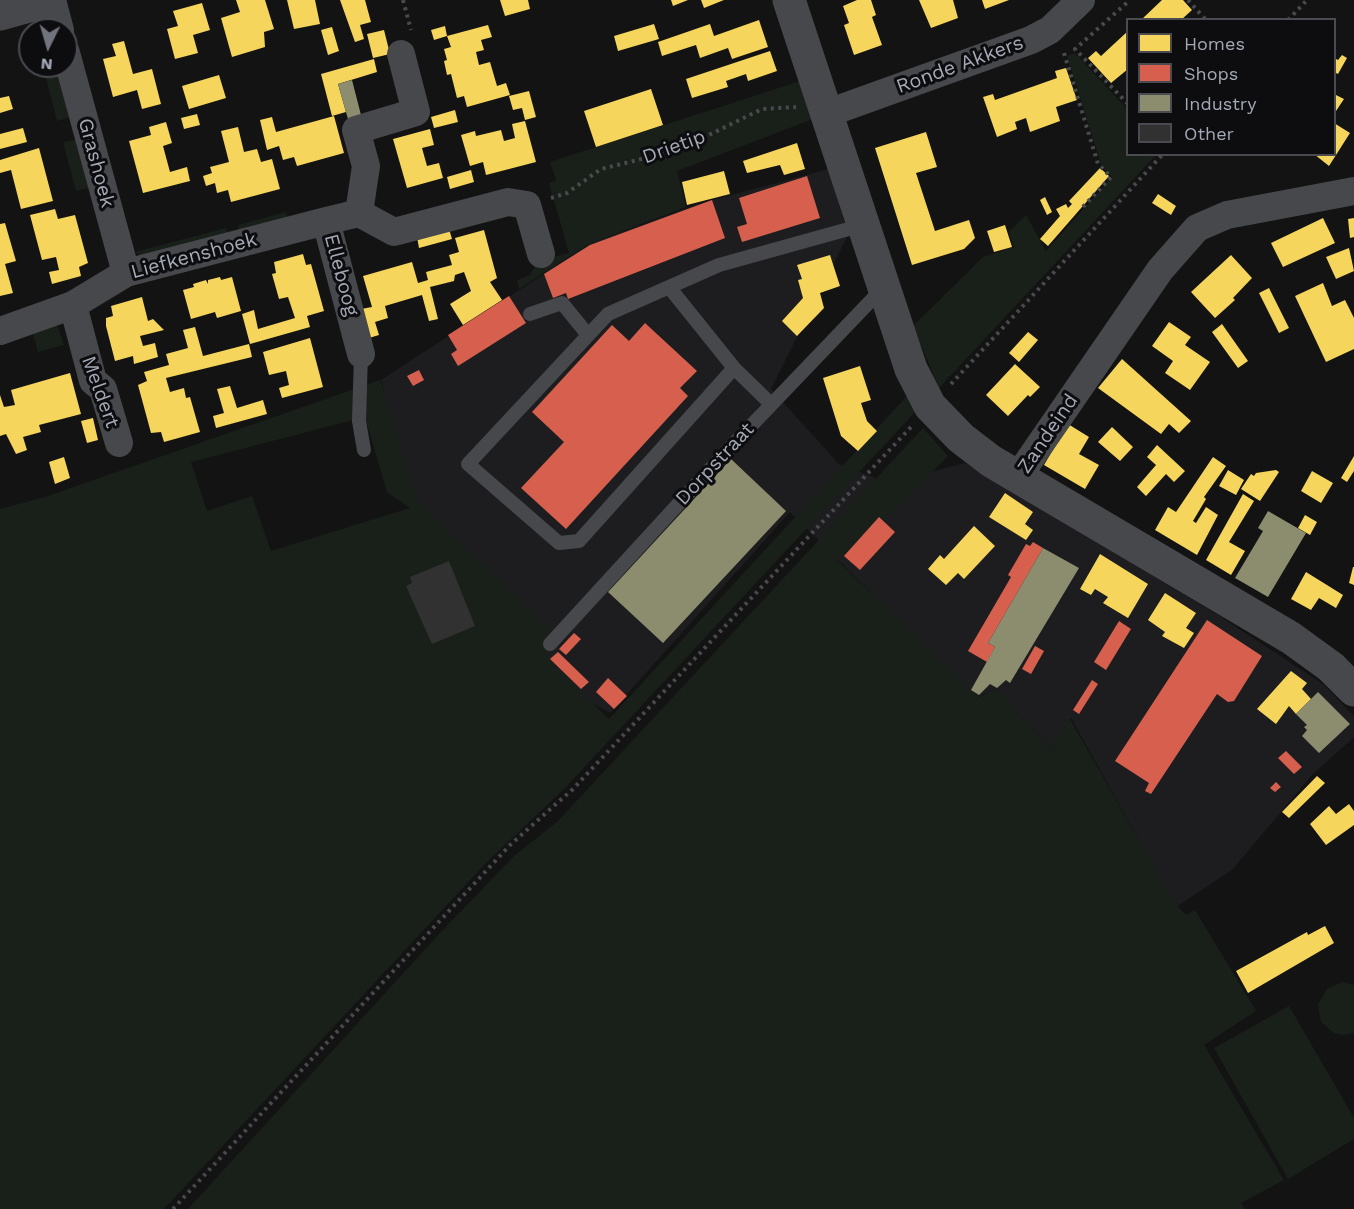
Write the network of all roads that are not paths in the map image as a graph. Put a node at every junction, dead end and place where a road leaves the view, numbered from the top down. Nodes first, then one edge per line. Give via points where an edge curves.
1 (51, 0) edge
2 (789, 0) edge
3 (1081, 0) edge
4 (0, 14) edge
5 (56, 18) edge
6 (401, 54) dead end
7 (73, 78) edge
8 (826, 107) junction
9 (1354, 191) edge
10 (359, 213) junction
11 (326, 221) junction
12 (863, 225) junction
13 (541, 254) dead end
14 (126, 273) junction
15 (669, 287) junction
16 (884, 288) junction
17 (73, 305) junction
18 (530, 315) dead end
19 (0, 331) edge
20 (588, 335) junction
21 (361, 354) joint
22 (734, 368) junction
23 (771, 404) junction
24 (119, 443) dead end
25 (364, 450) dead end
26 (1017, 478) junction
27 (550, 644) dead end
28 (1354, 690) edge

1 - 4 street
1 - 5 street
2 - 8 street
3 - 8 street, Ronde Akkers via 1050,30 1031,40
6 - 10 street, Elleboog via 416,112 356,130 366,166
7 - 14 street, Grashoek
8 - 12 street
9 - 26 street, Zandeind via 1227,215 1197,228 1160,270
10 - 11 street, Elleboog
10 - 13 street via 394,232 508,202 527,205
11 - 14 street, Liefkenshoek
11 - 21 street, Elleboog
12 - 15 lane via 719,265
12 - 16 street
14 - 17 street, Liefkenshoek
15 - 20 lane via 608,314
15 - 22 lane
16 - 23 lane, Dorpstraat
16 - 26 street via 913,374 930,406 960,438
17 - 19 street, Liefkenshoek
17 - 24 street, Meldert via 93,381 103,389
18 - 20 lane via 562,303
20 - 22 lane via 468,464 558,543 579,541
21 - 25 lane via 359,421
22 - 23 lane
23 - 27 lane, Dorpstraat
26 - 28 street, Zandeind via 1291,638

